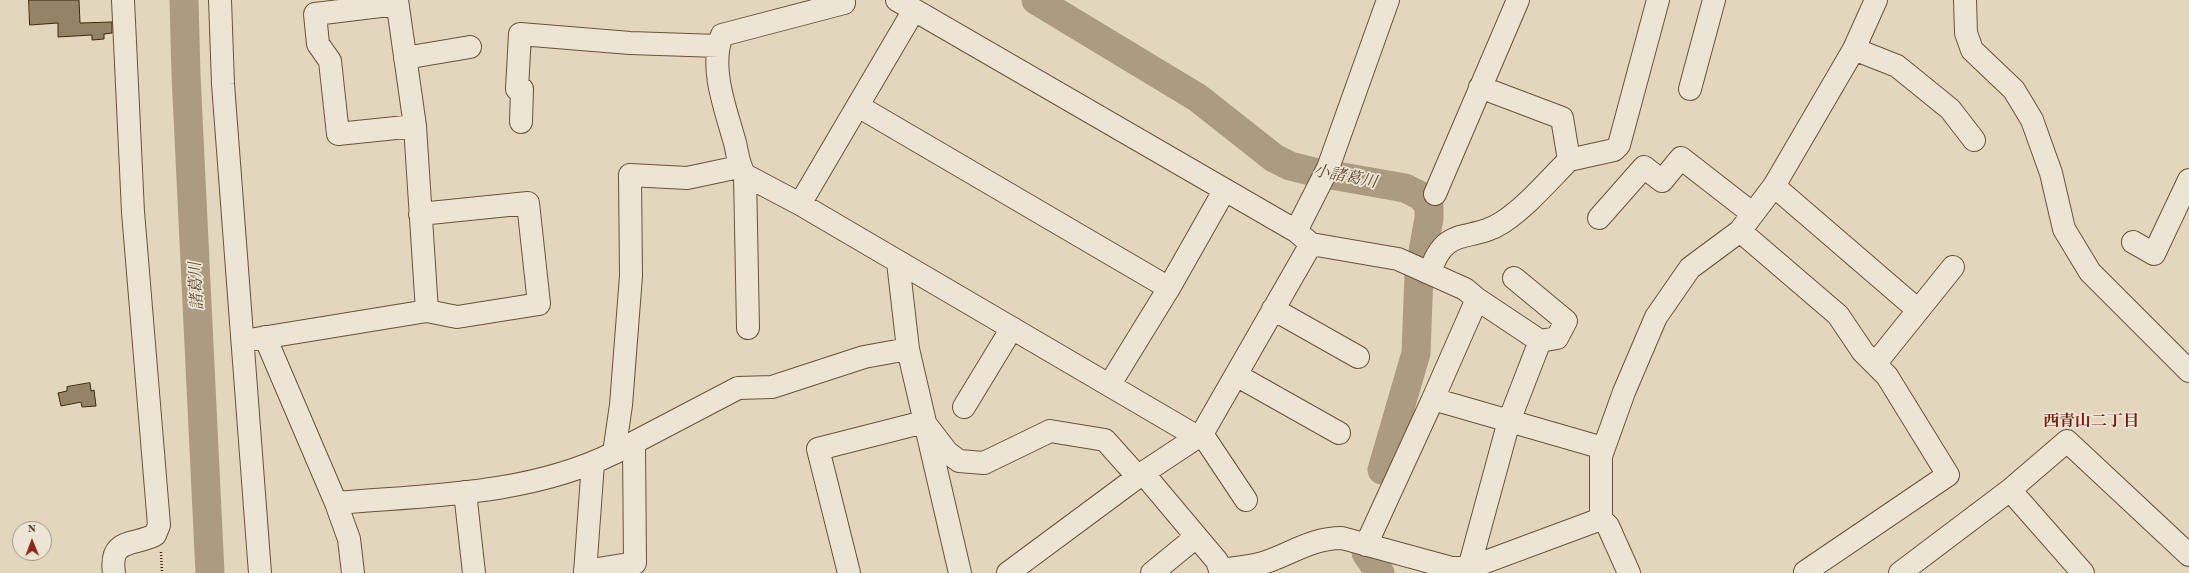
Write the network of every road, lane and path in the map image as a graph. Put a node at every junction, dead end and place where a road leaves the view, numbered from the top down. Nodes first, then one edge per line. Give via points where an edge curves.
1 (123, 0) edge
2 (220, 0) edge
3 (844, 0) edge
4 (1388, 0) edge
5 (1518, 0) edge
6 (1658, 0) edge
7 (1714, 0) edge
8 (1876, 0) edge
9 (1964, 0) edge
10 (397, 2) edge
11 (905, 5) edge
12 (718, 46) junction
13 (470, 47) dead end
14 (1854, 49) junction
15 (405, 58) junction
16 (1480, 86) junction
17 (1690, 89) dead end
18 (858, 106) junction
19 (521, 122) dead end
20 (415, 126) junction
21 (1974, 140) dead end
22 (1569, 160) junction
23 (742, 171) junction
24 (2189, 180) edge
25 (1774, 186) junction
26 (1224, 191) junction
27 (1435, 194) dead end
28 (800, 204) junction
29 (420, 214) junction
30 (1753, 214) junction
31 (1599, 218) dead end
32 (1740, 231) junction
33 (1303, 238) junction
34 (2133, 242) dead end
35 (898, 262) junction
36 (1953, 267) dead end
37 (1425, 270) junction
38 (1514, 278) dead end
39 (1169, 288) junction
40 (1477, 299) junction
41 (1273, 309) junction
42 (1918, 310) junction
43 (427, 311) junction
44 (748, 328) dead end
45 (1012, 328) junction
46 (265, 337) junction
47 (243, 341) junction
48 (1540, 341) junction
49 (908, 349) junction
50 (1358, 357) dead end
51 (1875, 364) junction
52 (2189, 371) edge
53 (1236, 375) junction
54 (1110, 384) junction
55 (1433, 399) junction
56 (964, 407) dead end
57 (1509, 421) junction
58 (924, 422) junction
59 (1338, 433) dead end
60 (1199, 435) junction
61 (1603, 448) junction
62 (624, 449) junction
63 (593, 464) junction
64 (1140, 475) junction
65 (2010, 490) junction
66 (465, 492) junction
67 (1246, 500) dead end
68 (336, 503) junction
69 (1601, 519) junction
70 (1196, 537) junction
71 (1366, 545) junction
72 (2189, 555) edge
73 (1264, 568) edge
74 (1469, 571) edge
75 (585, 572) edge
76 (1221, 572) edge
77 (114, 573) edge
78 (260, 573) edge
79 (353, 573) edge
80 (474, 573) edge
81 (849, 573) edge
82 (960, 573) edge
83 (1008, 573) edge
84 (1152, 573) edge
85 (1629, 573) edge
86 (1806, 573) edge
87 (1900, 573) edge
88 (2083, 573) edge

1 - 77 street via 134,212 159,525 156,535 119,547 114,556
2 - 47 street via 223,84
3 - 12 street via 844,3 722,35
4 - 33 street
5 - 16 street
6 - 22 street via 1619,145 1614,150
7 - 17 street
8 - 14 street
9 - 52 street via 1966,33 1972,50 2014,90 2032,120 2052,172 2064,229 2071,242 2090,272
10 - 15 street
10 - 20 street via 315,14 318,44 330,61 338,134
11 - 18 street
11 - 26 street
12 - 19 street via 630,43 520,34 517,89 522,89
12 - 23 street via 720,85
13 - 15 street
14 - 21 street via 1897,66 1950,108
14 - 25 street
15 - 20 street
16 - 22 street via 1562,118
16 - 27 street
18 - 28 street
18 - 39 street
20 - 29 street
22 - 37 street via 1504,222 1488,230 1446,243
23 - 28 street
23 - 44 street
23 - 62 street via 687,178 630,175 631,276 621,405
24 - 34 street via 2154,254
25 - 30 street
25 - 42 street
26 - 33 street
26 - 39 street
28 - 35 street
29 - 43 street
29 - 43 street via 528,203 539,304 457,318
30 - 31 street via 1681,158 1662,182 1644,167
30 - 32 street
32 - 51 street via 1838,315 1863,352
32 - 61 street via 1690,268 1656,317
33 - 37 street via 1398,260
33 - 41 street
35 - 45 street
35 - 49 street
36 - 42 street
37 - 40 street via 1465,289
38 - 48 street via 1566,321 1557,338
39 - 54 street
40 - 48 street
40 - 55 street
41 - 50 street
41 - 53 street
42 - 51 street
43 - 46 street
45 - 54 street
45 - 56 street
46 - 47 street
46 - 68 street
47 - 78 street
48 - 57 street
49 - 58 street
49 - 62 street via 864,357 772,387 738,388
51 - 86 street via 1887,376 1948,475
53 - 59 street
53 - 60 street
54 - 60 street
55 - 57 street
55 - 71 street
57 - 61 street
57 - 74 street
58 - 64 street via 947,452 959,461 984,463 1050,431 1105,440
58 - 81 street via 818,450
58 - 82 street
60 - 64 street
60 - 67 street
61 - 69 street
62 - 63 street
62 - 75 street via 635,563
63 - 66 street via 516,486
63 - 75 street
64 - 70 street
64 - 83 street
65 - 72 street via 2067,441
65 - 87 street
65 - 88 street
66 - 68 street
66 - 80 street
68 - 79 street via 350,540
69 - 74 street
69 - 85 street via 1608,526
70 - 76 street via 1217,561
70 - 84 street
71 - 73 street via 1342,538 1326,538 1310,543
71 - 74 street
73 - 76 street

